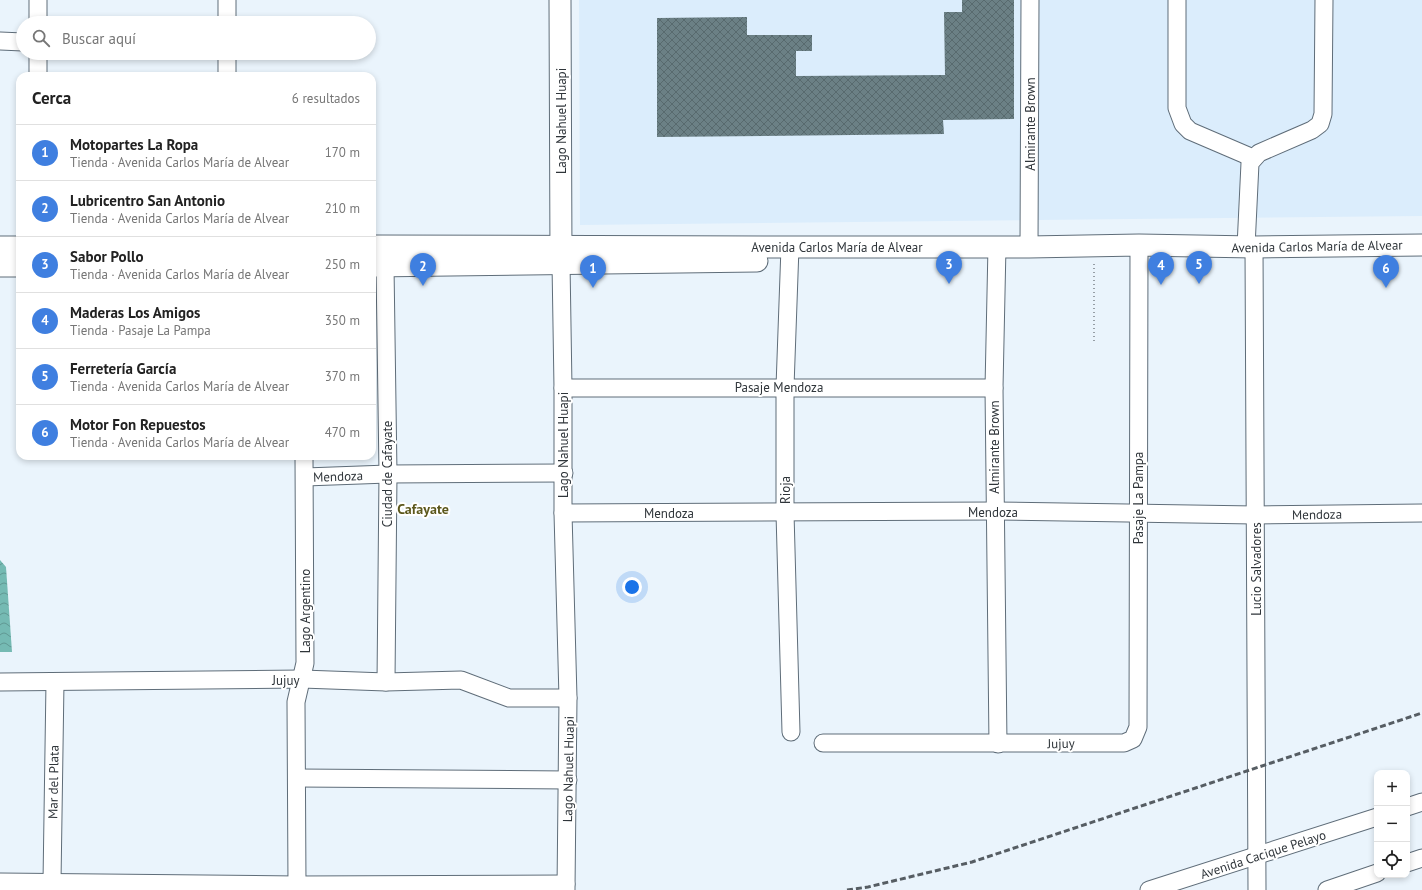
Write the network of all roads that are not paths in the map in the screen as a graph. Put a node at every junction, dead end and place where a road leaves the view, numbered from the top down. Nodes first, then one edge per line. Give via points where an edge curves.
1 (38, 0) edge
2 (227, 0) edge
3 (560, 0) edge
4 (1030, 0) edge
5 (1177, 0) edge
6 (1324, 0) edge
7 (38, 16) edge
8 (227, 16) edge
9 (0, 41) edge
10 (16, 42) edge
11 (38, 60) edge
12 (227, 60) edge
13 (38, 72) edge
14 (227, 72) edge
15 (1253, 158) junction
16 (1422, 244) edge
17 (376, 246) edge
18 (0, 247) edge
19 (16, 247) edge
20 (1029, 247) junction
21 (1252, 251) junction
22 (1139, 252) junction
23 (997, 253) junction
24 (561, 254) junction
25 (790, 254) junction
26 (1422, 258) edge
27 (0, 266) edge
28 (16, 266) edge
29 (378, 266) edge
30 (785, 387) junction
31 (563, 388) junction
32 (994, 388) junction
33 (304, 460) edge
34 (564, 473) junction
35 (388, 474) junction
36 (305, 477) junction
37 (995, 511) junction
38 (563, 513) junction
39 (785, 513) junction
40 (1138, 513) junction
41 (1422, 513) edge
42 (1255, 515) junction
43 (302, 679) junction
44 (0, 682) edge
45 (55, 682) junction
46 (386, 682) junction
47 (568, 698) junction
48 (791, 732) dead end
49 (1124, 743) joint
50 (823, 744) dead end
51 (998, 744) junction
52 (297, 778) junction
53 (568, 780) junction
54 (1422, 802) edge
55 (1410, 806) edge
56 (1374, 818) edge
57 (1257, 856) junction
58 (1422, 858) edge
59 (1410, 862) edge
60 (1374, 874) edge
61 (0, 882) edge
62 (52, 882) junction
63 (297, 885) junction
64 (273, 887) edge
65 (566, 887) edge
66 (1149, 890) edge
67 (1257, 890) edge
68 (1327, 890) edge

1 - 7 street
2 - 8 street
3 - 24 main road, Lago Nahuel Huapi
4 - 20 street, Almirante Brown
5 - 15 street via 1177,108 1181,119 1190,131
6 - 15 street via 1323,114 1320,124
9 - 10 street
11 - 13 street
12 - 14 street
15 - 21 street, Lucio Salvadores via 1250,163
16 - 21 main road, Avenida Carlos María de Alvear
17 - 24 main road, Avenida Carlos María de Alvear
18 - 19 main road
20 - 22 main road, Avenida Carlos María de Alvear
20 - 23 main road, Avenida Carlos María de Alvear
21 - 22 main road, Avenida Carlos María de Alvear
21 - 26 main road, Avenida Carlos María de Alvear
21 - 42 street, Lucio Salvadores
22 - 23 main road, Avenida Carlos María de Alvear via 1094,260
22 - 40 street, Pasaje La Pampa
23 - 25 main road, Avenida Carlos María de Alvear
23 - 32 street, Almirante Brown
24 - 25 main road, Avenida Carlos María de Alvear
24 - 29 main road, Avenida Carlos María de Alvear
24 - 31 street, Lago Nahuel Huapi
25 - 30 street, Rioja
27 - 28 main road
29 - 35 street, Ciudad de Cafayate
30 - 31 street, Pasaje Mendoza
30 - 32 street, Pasaje Mendoza
30 - 39 street, Rioja
31 - 34 street, Lago Nahuel Huapi
32 - 37 street, Almirante Brown
33 - 36 street, Lago Argentino
34 - 35 street, Mendoza
34 - 38 street, Lago Nahuel Huapi
35 - 36 street, Mendoza
35 - 46 street, Ciudad de Cafayate
36 - 43 street, Lago Argentino via 305,663
37 - 39 street, Mendoza
37 - 40 street, Mendoza
37 - 51 street, Almirante Brown
38 - 39 street, Mendoza
38 - 47 street, Lago Nahuel Huapi
39 - 48 street, Rioja
40 - 42 street, Mendoza
40 - 49 street, Pasaje La Pampa via 1138,727 1133,739
41 - 42 street, Mendoza
42 - 57 street, Lucio Salvadores
43 - 45 street, Jujuy
43 - 46 street, Jujuy
43 - 52 street, Lago Argentino via 296,702
44 - 45 street, Jujuy
45 - 62 street, Mar del Plata
46 - 47 street, Jujuy via 461,680 510,698
47 - 53 street, Lago Nahuel Huapi
49 - 51 street, Jujuy
50 - 51 street, Jujuy
52 - 53 street
52 - 63 street, Lago Argentino
53 - 65 street, Lago Nahuel Huapi
54 - 55 street
56 - 57 street, Avenida Cacique Pelayo
57 - 66 street, Avenida Cacique Pelayo
57 - 67 street, Lucio Salvadores
58 - 59 street
60 - 68 street
61 - 62 street
62 - 64 street
63 - 64 street
63 - 65 street

